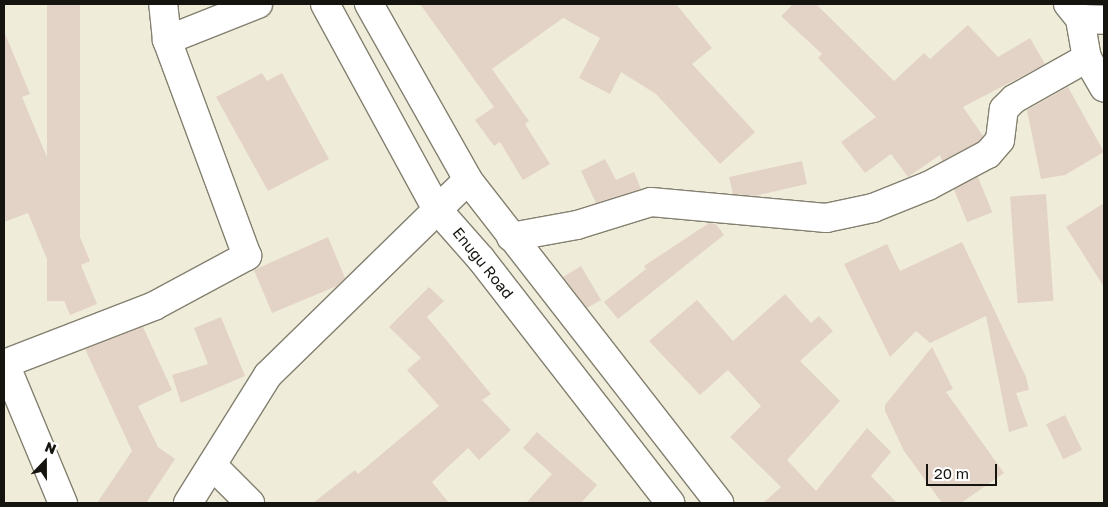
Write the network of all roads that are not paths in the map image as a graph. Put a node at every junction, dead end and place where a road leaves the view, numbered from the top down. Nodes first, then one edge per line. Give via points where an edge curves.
1 (163, 4) edge
2 (258, 4) edge
3 (326, 4) edge
4 (369, 4) edge
5 (1084, 14) edge
6 (167, 40) junction
7 (1087, 58) junction
8 (1104, 87) edge
9 (468, 180) junction
10 (436, 208) junction
11 (511, 237) junction
12 (4, 364) edge
13 (212, 465) junction
14 (63, 503) edge
15 (188, 503) edge
16 (250, 503) edge
17 (670, 503) edge
18 (719, 503) edge

1 - 6 main road
2 - 6 main road
3 - 10 main road, Enugu Road
4 - 9 main road
5 - 7 main road
6 - 12 main road via 247,256 154,306
7 - 8 main road
7 - 11 main road via 1014,99 1004,109 1000,140 988,154 928,186 874,208 826,218 651,202 577,225
9 - 10 main road
9 - 11 main road
10 - 13 main road via 268,375
10 - 17 main road, Enugu Road via 482,259
11 - 18 main road
12 - 14 main road
13 - 15 main road
13 - 16 main road

